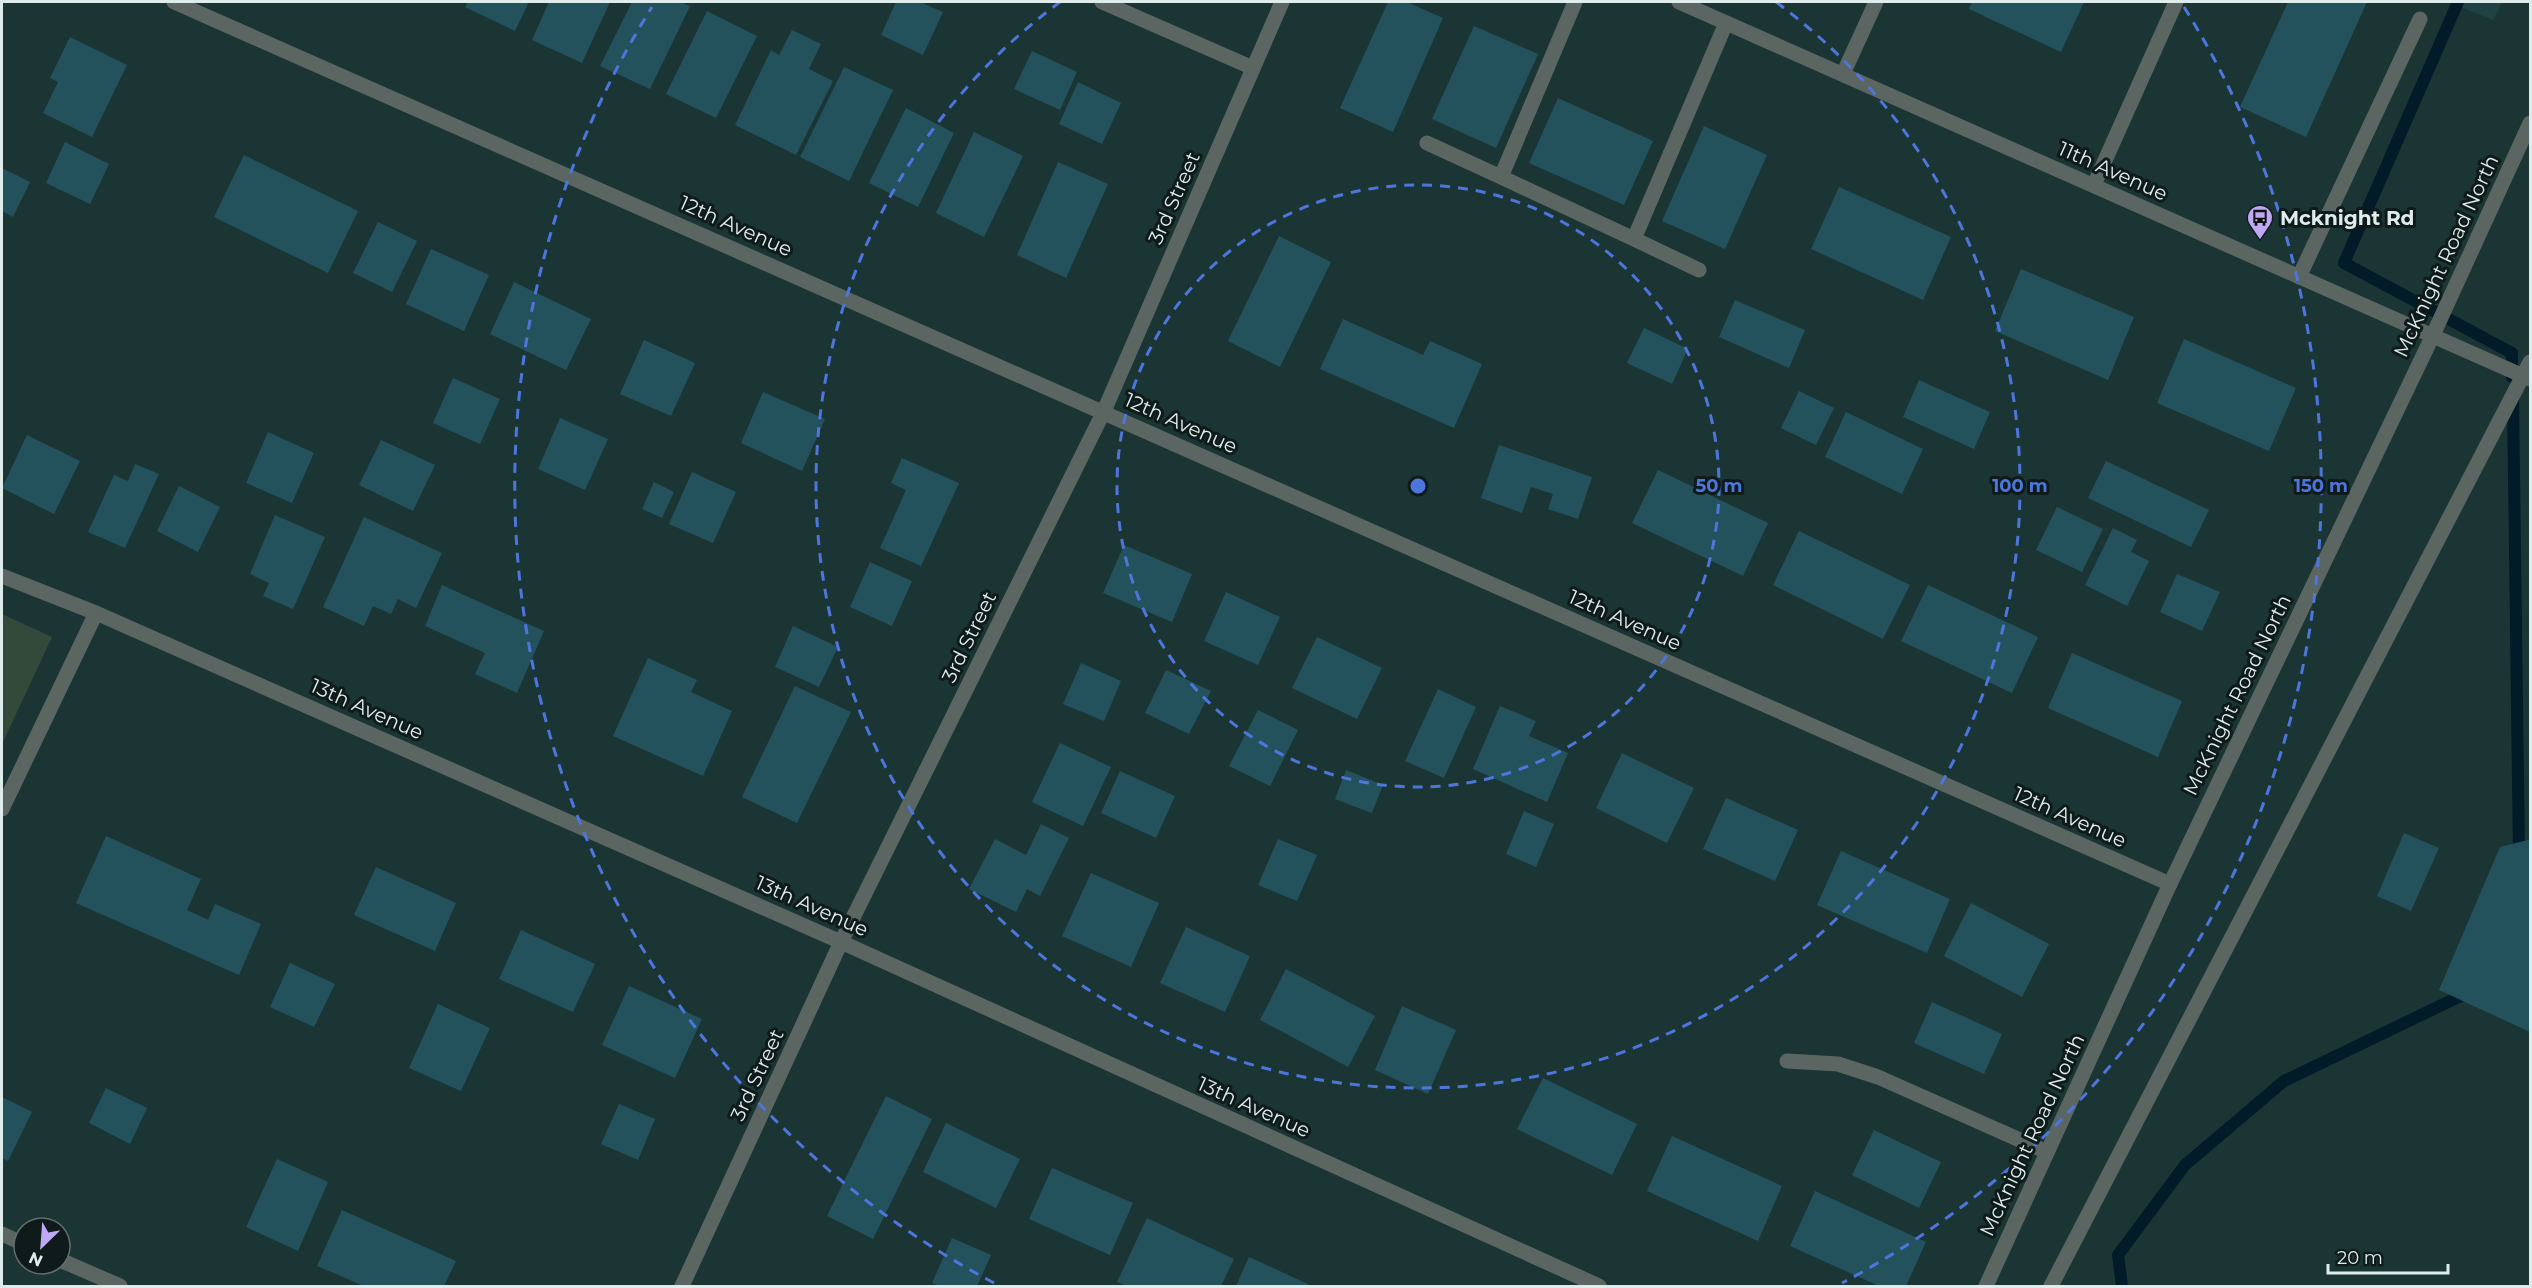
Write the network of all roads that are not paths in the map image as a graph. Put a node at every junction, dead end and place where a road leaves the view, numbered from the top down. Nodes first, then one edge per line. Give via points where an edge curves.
1 (174, 2) edge
2 (1102, 2) edge
3 (1282, 2) edge
4 (1575, 2) edge
5 (1679, 2) edge
6 (1876, 2) edge
7 (2176, 2) edge
8 (2420, 19) dead end
9 (1726, 22) junction
10 (1253, 68) junction
11 (1843, 74) junction
12 (2530, 123) edge
13 (1427, 143) dead end
14 (1500, 177) junction
15 (2094, 185) junction
16 (1634, 239) junction
17 (1699, 270) dead end
18 (2299, 277) junction
19 (2433, 335) junction
20 (2528, 372) edge
21 (1104, 411) junction
22 (2, 576) edge
23 (96, 613) junction
24 (2, 809) edge
25 (2170, 884) junction
26 (841, 942) junction
27 (1787, 1061) dead end
28 (2047, 1152) junction
29 (72, 1265) edge
30 (120, 1287) edge
31 (682, 1287) edge
32 (1599, 1287) edge
33 (1986, 1287) edge
34 (2051, 1287) edge

1 - 21 street, 12th Avenue
2 - 10 street
3 - 10 street, 3rd Street
4 - 14 street
5 - 9 street, 11th Avenue
6 - 11 street
7 - 15 street
8 - 18 street
9 - 11 street, 11th Avenue
9 - 16 street
10 - 21 street, 3rd Street
11 - 15 street, 11th Avenue
12 - 19 street, McKnight Road North
13 - 14 street
14 - 16 street
15 - 18 street, 11th Avenue
16 - 17 street
18 - 19 street, 11th Avenue
19 - 20 street, 11th Avenue
19 - 25 street, McKnight Road North
20 - 34 street
21 - 25 street, 12th Avenue
21 - 26 street, 3rd Street
22 - 23 street, 13th Avenue
23 - 24 street
23 - 26 street, 13th Avenue
25 - 28 street, McKnight Road North
26 - 31 street, 3rd Street
26 - 32 street, 13th Avenue
27 - 28 street via 1838,1064 1878,1077
28 - 33 street, McKnight Road North
29 - 30 street

